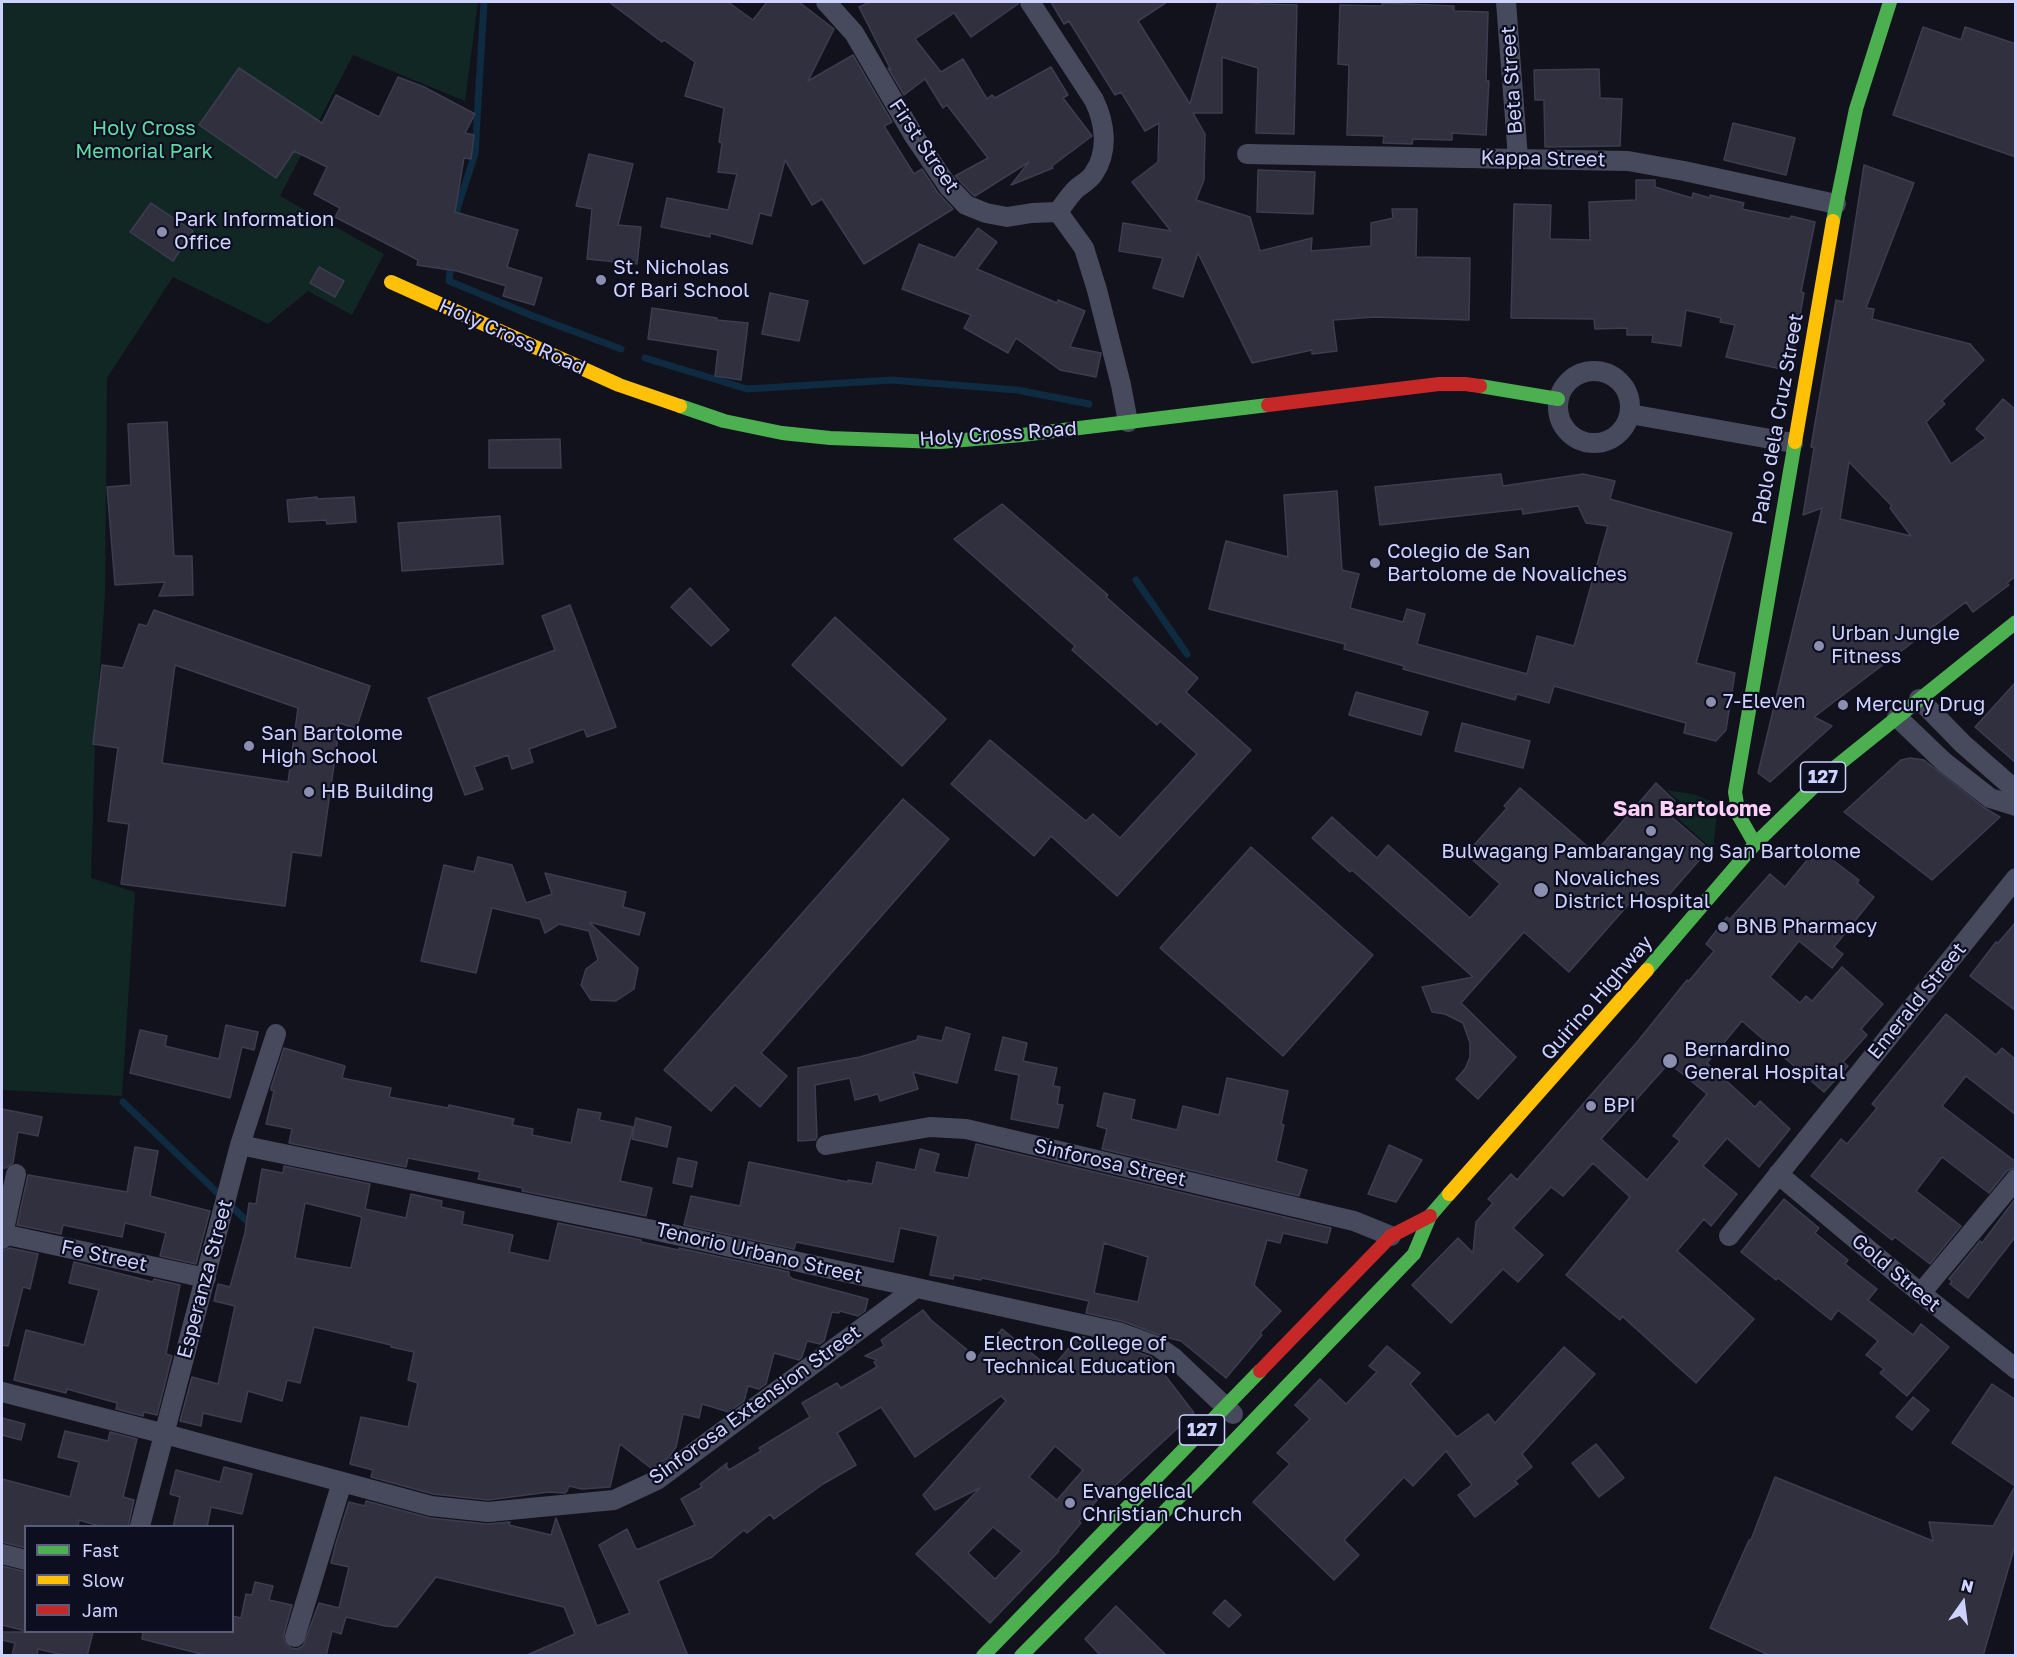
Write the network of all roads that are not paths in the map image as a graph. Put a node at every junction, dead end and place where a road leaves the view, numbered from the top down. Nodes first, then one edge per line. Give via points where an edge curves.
1 (826, 2) edge
2 (1030, 2) edge
3 (1506, 2) edge
4 (1890, 2) edge
5 (1247, 154) dead end
6 (1518, 158) junction
7 (1836, 204) junction
8 (1058, 212) junction
9 (391, 282) dead end
10 (1558, 399) junction
11 (1630, 414) junction
12 (1128, 422) junction
13 (1793, 443) junction
14 (2016, 622) edge
15 (1919, 699) junction
16 (1897, 717) junction
17 (2015, 806) edge
18 (1755, 844) junction
19 (2016, 878) edge
20 (276, 1034) dead end
21 (240, 1145) junction
22 (826, 1145) dead end
23 (16, 1174) dead end
24 (1778, 1174) junction
25 (2016, 1179) edge
26 (1430, 1216) junction
27 (2, 1236) edge
28 (1391, 1236) junction
29 (1729, 1236) dead end
30 (206, 1278) junction
31 (916, 1288) junction
32 (1921, 1293) junction
33 (2016, 1369) edge
34 (2, 1392) edge
35 (1225, 1407) junction
36 (1247, 1428) junction
37 (165, 1434) junction
38 (1190, 1464) junction
39 (342, 1482) junction
40 (141, 1525) edge
41 (2, 1554) edge
42 (1081, 1554) junction
43 (24, 1560) edge
44 (1102, 1574) junction
45 (1013, 1625) junction
46 (295, 1637) dead end
47 (1032, 1644) junction
48 (983, 1656) edge
49 (1021, 1656) edge

1 - 8 street, First Street via 854,33 921,146 966,205 1007,217
2 - 8 street via 1102,117 1102,156 1094,174
3 - 6 street, Beta Street
4 - 7 main road, Pablo dela Cruz Street via 1856,109
5 - 6 street, Kappa Street
6 - 7 street, Kappa Street via 1628,161
7 - 13 main road, Pablo dela Cruz Street
8 - 12 street via 1084,248
9 - 12 main road, Holy Cross Road via 619,385 724,421 782,434 940,442
10 - 11 street via 1562,424 1581,440 1600,442 1617,435
10 - 11 street via 1572,378 1595,370 1608,373 1626,389
10 - 12 main road, Holy Cross Road via 1466,384 1439,384
11 - 13 street
13 - 18 main road, Pablo dela Cruz Street via 1735,792 1739,816
14 - 15 main road, Quirino Highway / 127
15 - 16 main road, Quirino Highway / 127
15 - 17 street via 2011,786
16 - 17 street via 1944,762 1990,798
16 - 18 main road, Quirino Highway / 127 via 1828,773
18 - 26 main road, Quirino Highway / 127
19 - 24 street, Emerald Street
20 - 21 street, Esperanza Street
21 - 30 street, Esperanza Street
21 - 31 street, Tenorio Urbano Street via 619,1222
22 - 28 street, Sinforosa Street via 930,1127 966,1129 1354,1221
23 - 27 street
24 - 29 street, Emerald Street
24 - 32 street, Gold Street
25 - 32 street
26 - 28 main road, Quirino Highway / 127
26 - 36 main road, Quirino Highway / 127 via 1414,1254
27 - 30 street, Fe Street
28 - 35 main road, Quirino Highway / 127
30 - 37 street, Esperanza Street
31 - 35 street, Tenorio Urbano Street via 1138,1338 1174,1358
31 - 39 street, Sinforosa Extension Street via 657,1480 614,1500 488,1512 431,1506
32 - 33 street, Gold Street
34 - 37 street
35 - 36 street, Tenorio Urbano Street
35 - 38 main road, Quirino Highway / 127
36 - 38 main road, Quirino Highway / 127
37 - 39 street, Sinforosa Extension Street
37 - 40 street, Esperanza Street
38 - 42 main road, Quirino Highway / 127
38 - 44 main road, Quirino Highway / 127
39 - 46 street
41 - 43 street
42 - 44 main road
42 - 45 main road, Quirino Highway / 127
44 - 47 main road, Quirino Highway / 127
45 - 47 main road
45 - 48 main road, Quirino Highway / 127
47 - 49 main road, Quirino Highway / 127

